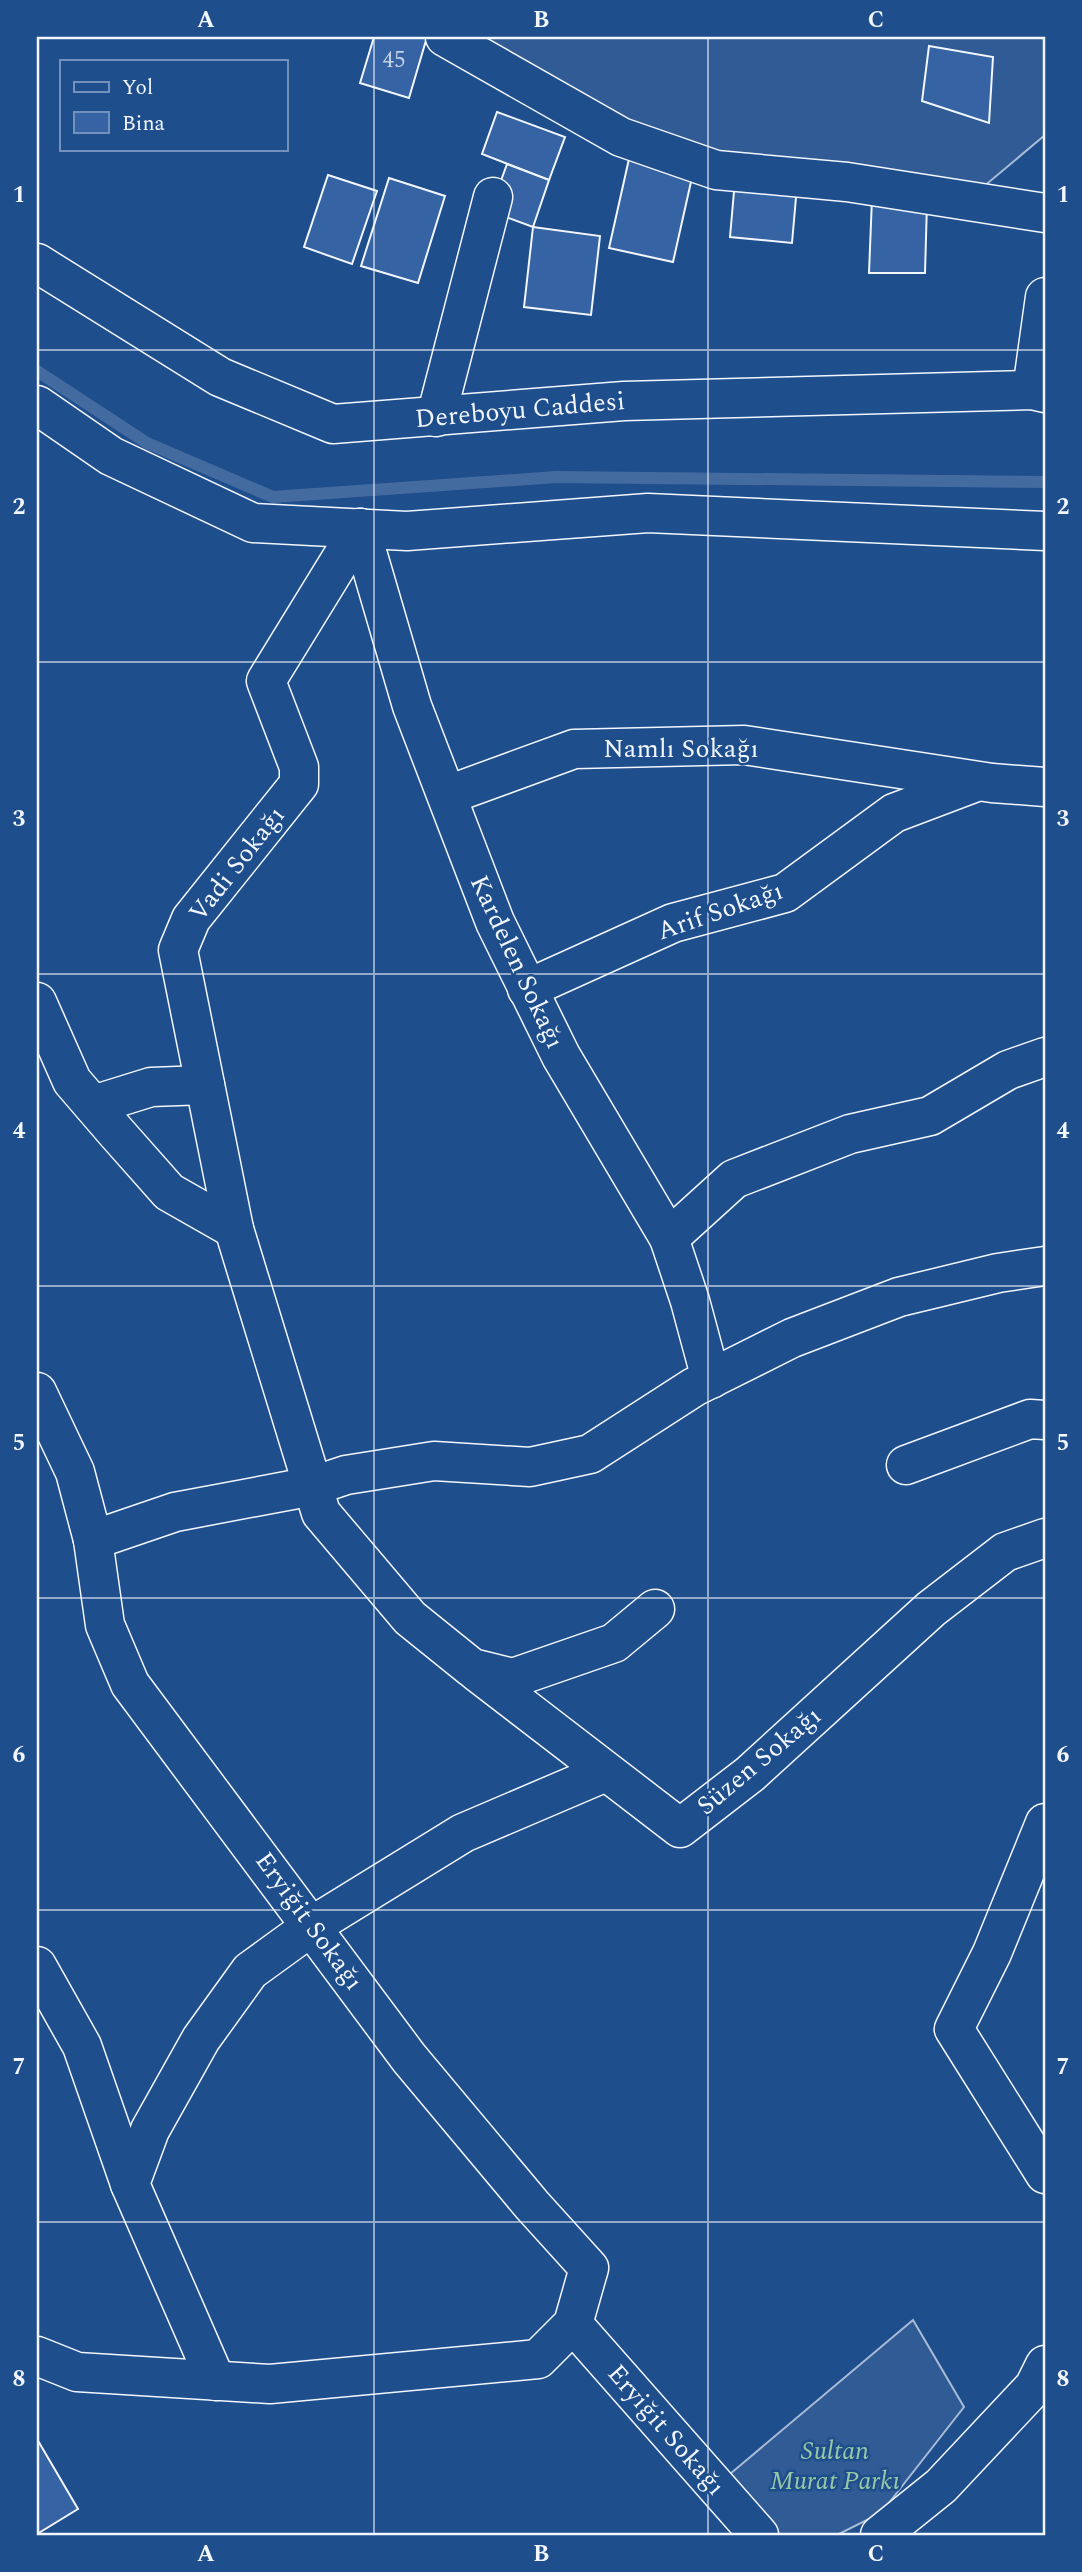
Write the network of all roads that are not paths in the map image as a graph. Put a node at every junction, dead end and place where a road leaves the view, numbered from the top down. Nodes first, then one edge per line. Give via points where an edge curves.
1 (445, 37) edge
2 (493, 197) dead end
3 (1045, 213) edge
4 (37, 263) edge
5 (1045, 297) edge
6 (1038, 391) edge
7 (37, 405) edge
8 (436, 417) junction
9 (360, 528) junction
10 (1045, 531) edge
11 (979, 781) junction
12 (1045, 787) edge
13 (448, 795) junction
14 (527, 989) junction
15 (37, 1002) edge
16 (1045, 1056) edge
17 (205, 1085) junction
18 (93, 1105) junction
19 (234, 1229) junction
20 (669, 1238) junction
21 (1045, 1266) edge
22 (711, 1379) junction
23 (37, 1391) edge
24 (1045, 1420) edge
25 (906, 1465) dead end
26 (313, 1486) junction
27 (1045, 1538) edge
28 (93, 1540) junction
29 (655, 1609) dead end
30 (472, 1668) junction
31 (606, 1772) junction
32 (1045, 1823) edge
33 (312, 1926) junction
34 (37, 1966) edge
35 (1045, 2174) edge
36 (130, 2184) junction
37 (573, 2324) junction
38 (37, 2356) edge
39 (1045, 2365) edge
40 (216, 2381) junction
41 (759, 2535) edge
42 (880, 2535) edge

1 - 3 street via 621,137 716,170 847,182
2 - 8 street
4 - 8 street, Dereboyu Caddesi via 220,377 334,424
5 - 6 street
6 - 8 street, Dereboyu Caddesi via 624,401
7 - 9 street via 111,456 253,523
9 - 10 street via 407,531 648,513
9 - 13 street, Kardelen Sokağı via 412,706
9 - 17 street, Vadi Sokağı via 266,681 299,767 299,784 191,919 178,950
11 - 12 street, Namlı Sokağı
11 - 13 street, Namlı Sokağı via 744,745 574,748
11 - 14 street, Arif Sokağı via 894,813 785,893 673,923
13 - 14 street, Kardelen Sokağı via 464,846
14 - 20 street, Kardelen Sokağı via 561,1056
15 - 18 street via 72,1081
16 - 20 street via 1008,1070 930,1116 850,1134 734,1179
17 - 18 street via 151,1087
17 - 19 street, Vadi Sokağı
18 - 19 street via 169,1192
19 - 26 street, Vadi Sokağı
20 - 22 street, Kardelen Sokağı
21 - 22 street via 899,1297 792,1338
22 - 26 street via 590,1454 530,1467 434,1461 346,1475
23 - 28 street, Eryiğit Sokağı via 75,1472
24 - 25 street via 1030,1419
26 - 28 street via 174,1512
26 - 30 street, Süzen Sokağı via 321,1513 410,1618
27 - 31 street, Süzen Sokağı via 1004,1552 931,1609 750,1774 680,1828
28 - 33 street, Eryiğit Sokağı via 105,1625 130,1684
29 - 30 street via 614,1643 577,1658 513,1678
30 - 31 street, Süzen Sokağı
31 - 33 street via 463,1833
32 - 35 street via 992,1953 954,2029
33 - 36 street via 250,1971 201,2039 150,2130
33 - 37 street, Eryiğit Sokağı via 409,2058 589,2268
34 - 36 street via 82,2046
36 - 40 street
37 - 40 street via 538,2359 270,2384
37 - 41 street, Eryiğit Sokağı
38 - 40 street via 78,2372
39 - 42 street via 1034,2387 941,2486

